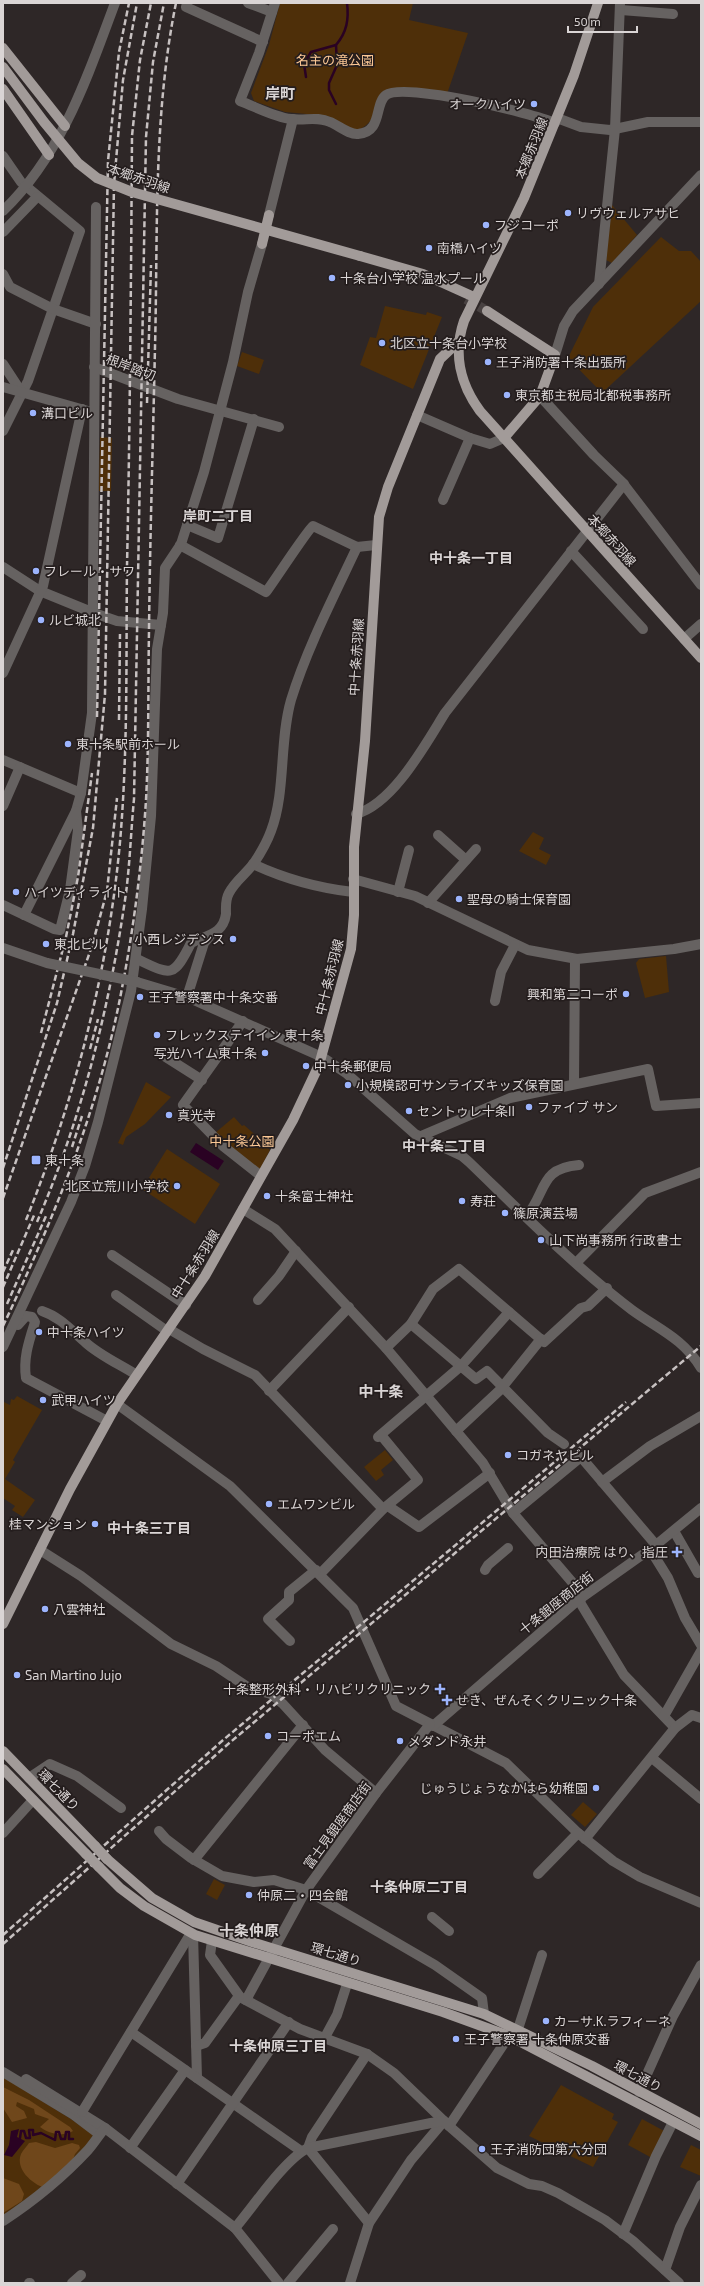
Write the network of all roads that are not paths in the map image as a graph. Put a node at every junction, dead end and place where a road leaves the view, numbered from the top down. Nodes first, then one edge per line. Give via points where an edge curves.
1 (115, 3) edge
2 (187, 3) edge
3 (248, 3) edge
4 (598, 3) edge
5 (620, 6) edge
6 (274, 7) edge
7 (673, 14) dead end
8 (263, 42) junction
9 (3, 48) edge
10 (3, 67) edge
11 (3, 89) edge
12 (293, 120) junction
13 (556, 120) junction
14 (701, 122) edge
15 (65, 126) junction
16 (615, 129) junction
17 (49, 155) junction
18 (3, 156) edge
19 (701, 175) edge
20 (25, 187) junction
21 (37, 197) junction
22 (96, 207) dead end
23 (3, 211) edge
24 (269, 215) joint
25 (267, 226) junction
26 (3, 232) edge
27 (262, 244) joint
28 (360, 254) junction
29 (3, 274) edge
30 (599, 284) junction
31 (474, 298) junction
32 (53, 309) junction
33 (487, 311) tunnel mouth
34 (96, 324) junction
35 (458, 342) junction
36 (556, 355) junction
37 (3, 364) edge
38 (94, 367) junction
39 (3, 387) edge
40 (22, 393) junction
41 (540, 396) junction
42 (82, 409) junction
43 (222, 410) junction
44 (94, 412) junction
45 (417, 415) junction
46 (254, 420) junction
47 (279, 427) dead end
48 (3, 431) edge
49 (470, 438) junction
50 (504, 438) junction
51 (624, 484) junction
52 (443, 500) dead end
53 (187, 525) junction
54 (587, 531) junction
55 (180, 545) junction
56 (376, 546) junction
57 (357, 547) junction
58 (571, 551) junction
59 (3, 568) edge
60 (701, 585) edge
61 (40, 591) junction
62 (94, 613) junction
63 (701, 624) edge
64 (161, 625) junction
65 (643, 629) dead end
66 (684, 639) junction
67 (701, 658) edge
68 (3, 673) edge
69 (3, 760) edge
70 (20, 767) junction
71 (81, 793) junction
72 (3, 806) edge
73 (76, 811) junction
74 (356, 814) junction
75 (438, 836) dead end
76 (476, 849) dead end
77 (409, 850) dead end
78 (466, 860) junction
79 (253, 864) junction
80 (353, 879) junction
81 (353, 892) junction
82 (398, 892) junction
83 (428, 903) junction
84 (3, 905) edge
85 (24, 915) junction
86 (209, 937) junction
87 (701, 944) edge
88 (515, 946) junction
89 (3, 948) edge
90 (136, 959) junction
91 (575, 959) junction
92 (188, 997) junction
93 (495, 1001) dead end
94 (243, 1021) junction
95 (161, 1054) dead end
96 (322, 1057) junction
97 (202, 1080) junction
98 (574, 1084) junction
99 (701, 1104) edge
100 (422, 1136) junction
101 (579, 1164) dead end
102 (701, 1172) edge
103 (261, 1176) junction
104 (243, 1209) junction
105 (526, 1217) junction
106 (296, 1251) junction
107 (112, 1255) dead end
108 (576, 1263) junction
109 (607, 1288) junction
110 (116, 1295) dead end
111 (258, 1300) dead end
112 (186, 1305) junction
113 (349, 1307) junction
114 (42, 1311) dead end
115 (509, 1312) junction
116 (411, 1324) junction
117 (168, 1330) junction
118 (9, 1336) junction
119 (541, 1339) junction
120 (3, 1347) edge
121 (386, 1348) junction
122 (699, 1362) edge
123 (461, 1366) junction
124 (135, 1374) junction
125 (502, 1387) junction
126 (270, 1391) junction
127 (427, 1397) junction
128 (116, 1404) junction
129 (701, 1416) edge
130 (107, 1421) junction
131 (456, 1431) junction
132 (564, 1444) dead end
133 (490, 1473) junction
134 (602, 1482) junction
135 (385, 1508) junction
136 (701, 1508) edge
137 (513, 1513) junction
138 (674, 1531) junction
139 (653, 1547) junction
140 (508, 1548) dead end
141 (40, 1550) junction
142 (486, 1570) dead end
143 (318, 1572) junction
144 (698, 1573) dead end
145 (580, 1598) junction
146 (3, 1624) edge
147 (290, 1641) dead end
148 (701, 1645) edge
149 (701, 1652) edge
150 (664, 1716) junction
151 (701, 1718) edge
152 (431, 1725) junction
153 (303, 1726) junction
154 (675, 1728) junction
155 (3, 1752) edge
156 (652, 1758) junction
157 (3, 1769) edge
158 (29, 1778) junction
159 (376, 1793) junction
160 (701, 1799) edge
161 (33, 1800) junction
162 (121, 1808) dead end
163 (159, 1831) dead end
164 (3, 1833) edge
165 (582, 1836) junction
166 (194, 1860) junction
167 (538, 1874) dead end
168 (306, 1890) junction
169 (701, 1903) edge
170 (432, 1917) dead end
171 (450, 1931) dead end
172 (192, 1934) junction
173 (212, 1941) junction
174 (275, 1948) junction
175 (542, 1955) dead end
176 (269, 1960) junction
177 (701, 1965) edge
178 (347, 1984) junction
179 (242, 1998) junction
180 (484, 2014) junction
181 (289, 2022) junction
182 (518, 2029) junction
183 (131, 2032) junction
184 (509, 2036) junction
185 (324, 2039) junction
186 (196, 2046) junction
187 (366, 2054) junction
188 (185, 2070) junction
189 (3, 2072) edge
190 (197, 2078) junction
191 (26, 2079) dead end
192 (639, 2092) junction
193 (233, 2104) junction
194 (82, 2112) junction
195 (673, 2122) junction
196 (446, 2123) junction
197 (701, 2124) edge
198 (102, 2131) junction
199 (701, 2136) edge
200 (130, 2148) junction
201 (305, 2150) junction
202 (177, 2184) junction
203 (701, 2185) edge
204 (3, 2221) edge
205 (369, 2223) junction
206 (235, 2228) junction
207 (333, 2229) dead end
208 (623, 2234) junction
209 (664, 2270) junction
210 (81, 2275) dead end
211 (72, 2283) edge
212 (279, 2283) edge
213 (288, 2283) edge
214 (350, 2283) edge
215 (679, 2283) edge

1 - 15 street via 81,93
2 - 8 street via 186,7
3 - 6 street
4 - 13 main road, 本郷赤羽線
5 - 7 street
5 - 16 street
6 - 8 street
8 - 12 street via 240,101
9 - 15 main road
10 - 28 main road, 本郷赤羽線, bridge via 70,155 97,178 132,192
11 - 17 main road
12 - 13 street via 307,118 330,121 354,134 360,134 371,127 377,119 384,97 403,92 492,105
12 - 24 street
13 - 16 street via 581,127
13 - 31 main road, 本郷赤羽線 via 524,198
14 - 16 street via 648,122
15 - 17 street
16 - 30 street
17 - 20 street
18 - 20 street
19 - 30 street
20 - 21 street
20 - 23 street
21 - 26 street
21 - 32 street via 80,231
22 - 34 street
24 - 25 main road
25 - 27 main road
25 - 28 main road, 本郷赤羽線
27 - 43 street via 243,312
28 - 31 main road, 本郷赤羽線 via 423,274
29 - 32 street via 10,286
30 - 36 street via 568,319
31 - 35 main road, 本郷赤羽線
32 - 34 street
32 - 40 street
33 - 36 main road
34 - 38 street
35 - 45 main road, 中十条赤羽線 via 440,359
35 - 50 main road, 本郷赤羽線 via 460,370 470,396
36 - 41 main road
37 - 40 street
38 - 43 street, 根岸踏切 via 178,398
38 - 44 street
39 - 40 street
40 - 42 street
40 - 48 street
41 - 50 main road
41 - 51 street
42 - 44 street
42 - 61 street
43 - 46 street, 根岸踏切
43 - 53 street
44 - 62 street
45 - 49 street
45 - 56 main road, 中十条赤羽線 via 383,502
46 - 47 street, 根岸踏切
46 - 53 street via 218,538
49 - 50 street via 490,444
49 - 52 street
50 - 54 main road, 本郷赤羽線
51 - 54 street
51 - 60 street
53 - 55 street
54 - 58 street
54 - 66 main road, 本郷赤羽線
55 - 57 street via 266,592 313,526
55 - 64 street via 165,568
56 - 57 street
56 - 74 main road, 中十条赤羽線 via 365,741
57 - 79 street via 296,684 283,735 274,823
58 - 65 street
58 - 74 street via 445,714 423,749 387,796 368,811
59 - 61 street
61 - 62 street
61 - 68 street
62 - 64 street via 117,621
62 - 71 street via 92,713
63 - 66 street
64 - 90 street via 157,649 151,816
66 - 67 main road, 本郷赤羽線
69 - 70 street
70 - 71 street
70 - 72 street
71 - 73 street
73 - 85 street
73 - 85 street via 77,837 70,890 60,930
74 - 80 main road, 中十条赤羽線
75 - 78 street
76 - 78 street
77 - 82 street
78 - 83 street
79 - 81 street via 299,882
79 - 86 street via 236,881 228,895 224,922 221,928
80 - 81 main road, 中十条赤羽線
80 - 82 street
81 - 96 main road, 中十条赤羽線 via 351,950
82 - 83 street
83 - 88 street via 482,927
84 - 85 street
86 - 90 street via 191,943 179,966 171,970 163,971
86 - 92 street via 204,943
87 - 91 street
88 - 91 street
88 - 93 street via 501,972
89 - 92 street, bridge via 47,963 137,982
90 - 118 street via 131,991 108,1086 84,1166 71,1202
91 - 98 street
92 - 94 street
94 - 96 street
94 - 97 street
95 - 97 street
96 - 100 street via 369,1093 408,1129
96 - 103 main road, 中十条赤羽線 via 297,1113
97 - 103 street via 183,1105 223,1146
98 - 99 street via 648,1069 656,1106
98 - 100 street via 510,1098
100 - 105 street via 462,1156
101 - 105 street via 562,1166 549,1177
102 - 108 street via 645,1193
103 - 104 main road, 中十条赤羽線
104 - 106 street via 275,1229
104 - 112 main road, 中十条赤羽線
105 - 108 street
106 - 111 street
106 - 113 street
107 - 112 street
108 - 109 street
109 - 119 street via 544,1342
109 - 122 street via 633,1310 668,1332
110 - 117 street
112 - 117 main road, 中十条赤羽線
113 - 121 street
113 - 126 street
114 - 124 street via 54,1316 85,1343
115 - 116 street via 459,1269 433,1289
115 - 119 street
115 - 123 street
116 - 121 street
116 - 123 street
117 - 124 main road, 中十条赤羽線
117 - 126 street via 255,1375
118 - 120 street
118 - 130 street via 26,1316 32,1317 34,1322 25,1352 26,1378
119 - 125 street
121 - 127 street
123 - 125 street via 476,1379 487,1371
123 - 127 street
124 - 128 main road, 中十条赤羽線
125 - 131 street
125 - 132 street via 548,1433
126 - 135 street
127 - 131 street
127 - 135 street via 380,1436 418,1480
128 - 130 main road, 中十条赤羽線
128 - 143 street via 230,1486
129 - 134 street via 650,1446
130 - 141 main road, 中十条赤羽線
131 - 133 street
133 - 135 street via 419,1527
133 - 137 street
134 - 137 street via 581,1457
134 - 139 street
135 - 143 street
136 - 138 street, 十条銀座商店街
137 - 145 street via 578,1589
138 - 139 street, 十条銀座商店街
138 - 144 street
139 - 145 street, 十条銀座商店街
139 - 148 street via 685,1618
140 - 142 street via 488,1565
141 - 146 main road, 中十条赤羽線
141 - 153 street via 81,1576 171,1644 216,1666 249,1688 271,1694 284,1704
143 - 147 street via 289,1592 290,1600 268,1619
143 - 152 street via 354,1610 396,1706
145 - 150 street via 581,1604 624,1675
145 - 152 street, 十条銀座商店街
149 - 150 street
150 - 154 street
151 - 154 street via 692,1715
152 - 159 street, 富士見銀座商店街
152 - 165 street via 506,1763
153 - 159 street via 325,1750
153 - 166 street
154 - 156 street
155 - 158 main road, 環七通り
156 - 160 street
156 - 165 street
157 - 161 main road, 環七通り
158 - 162 street via 50,1764 77,1776
158 - 174 main road, 環七通り, bridge via 107,1859 134,1884 172,1911 222,1932
159 - 168 street, 富士見銀座商店街
161 - 164 street
161 - 172 main road, 環七通り, bridge via 120,1888 144,1906
163 - 166 street
165 - 167 street
165 - 169 street via 626,1870
166 - 168 street via 207,1869 233,1880 274,1880
168 - 174 street, 富士見銀座商店街
168 - 180 street via 435,1965 482,1998
170 - 171 street
172 - 173 main road, 環七通り
172 - 183 street
172 - 186 street
173 - 176 main road, 環七通り
173 - 179 street via 210,1955
174 - 176 street, 富士見銀座商店街
174 - 180 main road, 環七通り
175 - 182 street
176 - 178 main road, 環七通り
176 - 179 street, 富士見銀座商店街
177 - 192 street via 673,2016
178 - 184 main road, 環七通り via 443,2012
178 - 185 street via 337,2015
179 - 181 street
179 - 186 street, 富士見銀座商店街 via 205,2043
180 - 182 main road, 環七通り
181 - 185 street
181 - 193 street
182 - 192 main road, 環七通り
183 - 188 street
183 - 194 street
184 - 195 main road, 環七通り
184 - 196 street
185 - 187 street
186 - 190 street
187 - 196 street via 394,2073
187 - 201 street
188 - 190 street
188 - 200 street
189 - 198 street
190 - 193 street
191 - 194 street
192 - 197 main road, 環七通り
193 - 201 street
193 - 202 street
194 - 198 street
195 - 199 main road, 環七通り
195 - 208 street
196 - 201 street
196 - 205 street via 411,2160
196 - 208 street via 498,2168 529,2184 558,2193 593,2212
198 - 200 street
198 - 204 street via 53,2185
200 - 202 street
201 - 205 street
201 - 206 street
202 - 206 street
203 - 209 street via 680,2227
205 - 214 street
206 - 212 street
207 - 213 street
208 - 209 street
209 - 215 street
210 - 211 street

